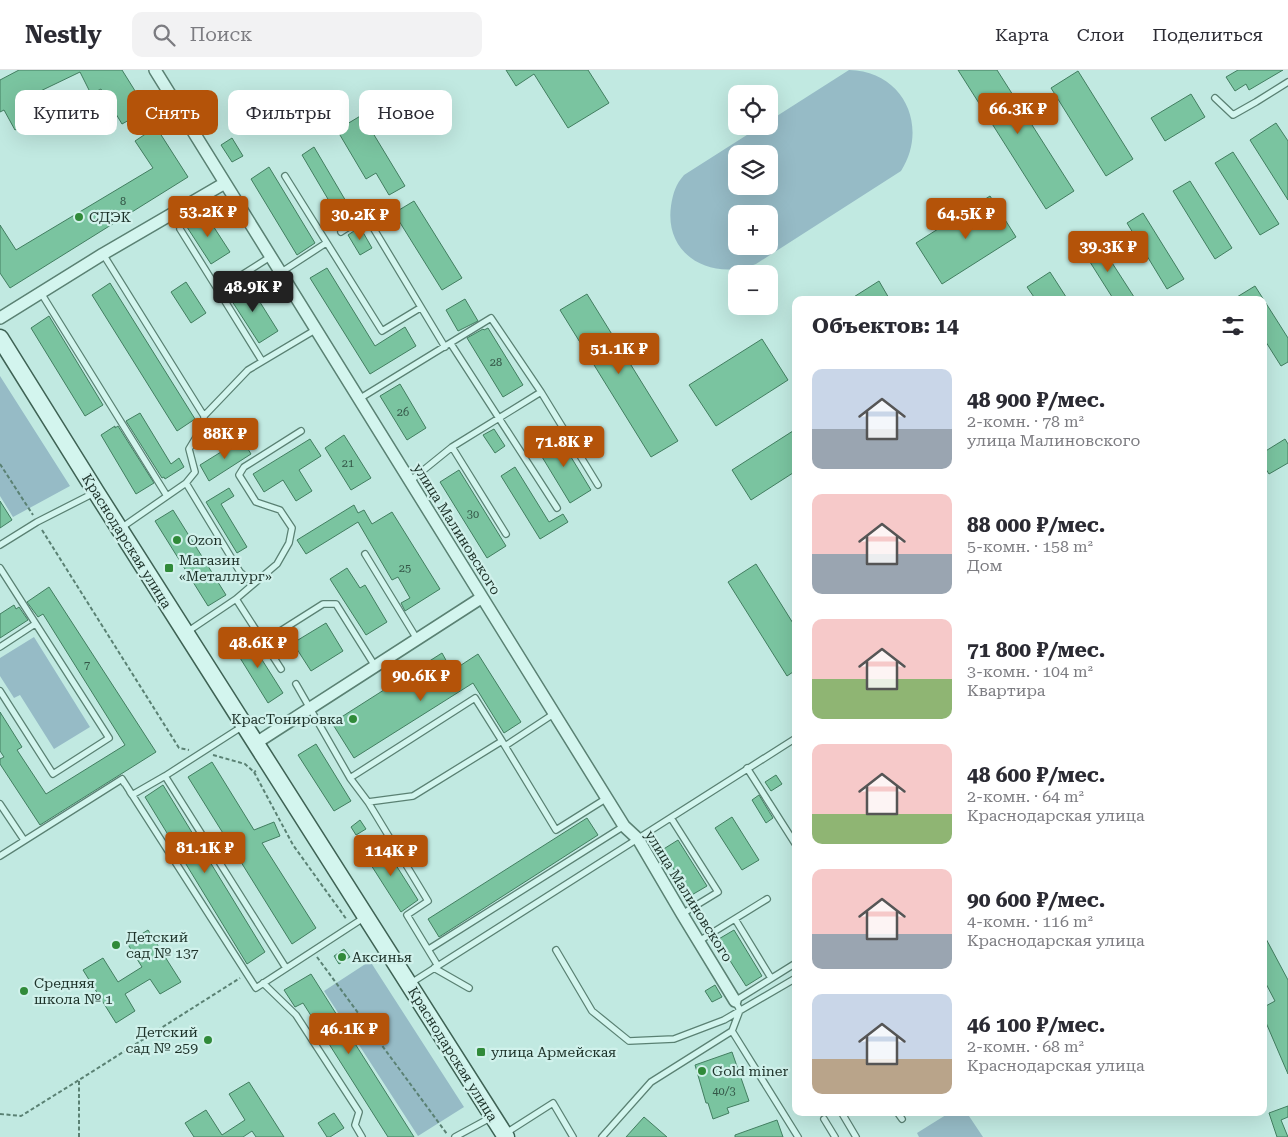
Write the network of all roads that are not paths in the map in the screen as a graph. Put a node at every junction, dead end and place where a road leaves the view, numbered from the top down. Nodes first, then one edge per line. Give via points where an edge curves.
1 (155, 70) edge
2 (1288, 82) edge
3 (1215, 98) dead end
4 (285, 176) dead end
5 (225, 183) junction
6 (180, 229) dead end
7 (341, 232) dead end
8 (326, 243) junction
9 (103, 254) junction
10 (270, 257) junction
11 (280, 273) junction
12 (218, 290) junction
13 (41, 293) junction
14 (420, 308) junction
15 (0, 318) edge
16 (315, 330) junction
17 (0, 338) edge
18 (448, 345) junction
19 (262, 361) junction
20 (541, 392) junction
21 (358, 399) junction
22 (204, 416) junction
23 (498, 419) junction
24 (302, 431) dead end
25 (452, 447) junction
26 (410, 482) junction
27 (186, 483) junction
28 (598, 485) dead end
29 (96, 492) junction
30 (167, 496) junction
31 (557, 508) dead end
32 (119, 528) junction
33 (506, 534) dead end
34 (0, 545) edge
35 (366, 554) dead end
36 (0, 568) edge
37 (253, 583) junction
38 (481, 598) junction
39 (236, 599) junction
40 (35, 624) junction
41 (186, 633) junction
42 (417, 639) junction
43 (264, 642) junction
44 (0, 648) edge
45 (375, 666) junction
46 (281, 669) dead end
47 (296, 684) dead end
48 (0, 691) edge
49 (310, 708) junction
50 (555, 713) junction
51 (244, 726) junction
52 (792, 740) edge
53 (256, 743) junction
54 (503, 743) junction
55 (747, 768) junction
56 (165, 776) junction
57 (350, 778) junction
58 (132, 795) junction
59 (607, 798) junction
60 (368, 802) junction
61 (0, 804) edge
62 (671, 818) junction
63 (624, 826) junction
64 (638, 839) junction
65 (792, 839) edge
66 (24, 840) junction
67 (0, 856) edge
68 (767, 899) dead end
69 (682, 914) junction
70 (366, 917) junction
71 (734, 919) junction
72 (699, 941) junction
73 (428, 950) junction
74 (556, 950) dead end
75 (792, 965) edge
76 (436, 967) junction
77 (286, 968) junction
78 (771, 978) junction
79 (792, 980) edge
80 (263, 983) junction
81 (409, 984) junction
82 (469, 988) dead end
83 (738, 1006) junction
84 (732, 1031) junction
85 (493, 1116) junction
86 (844, 1116) edge
87 (900, 1116) edge
88 (824, 1119) dead end
89 (902, 1119) dead end
90 (505, 1136) edge
91 (362, 1137) edge
92 (455, 1137) edge
93 (573, 1137) edge
94 (602, 1137) edge
95 (798, 1137) edge
96 (835, 1137) edge
97 (856, 1137) edge

1 - 5 street, улица Малиновского
2 - 3 lane via 1233,115
4 - 8 lane
5 - 9 street
5 - 10 street, улица Малиновского
6 - 12 lane
7 - 14 lane via 366,216
8 - 11 lane
8 - 14 lane via 382,331
9 - 13 street
9 - 22 lane
10 - 11 street, улица Малиновского
10 - 12 lane
11 - 16 street, улица Малиновского
12 - 19 lane
13 - 15 street
13 - 30 lane
14 - 18 lane
16 - 19 lane
16 - 21 street, улица Малиновского
17 - 29 main road, Краснодарская улица
18 - 20 lane via 491,318
18 - 21 lane
18 - 23 lane
19 - 22 lane via 248,370
20 - 23 lane
20 - 28 lane
21 - 26 street, улица Малиновского
22 - 27 lane via 204,424 189,449 195,472
23 - 25 lane
23 - 31 lane
24 - 37 lane via 244,467 239,475 256,502 280,510 292,528 289,543 276,564
25 - 26 lane
25 - 33 lane
26 - 38 street, улица Малиновского
27 - 30 lane
27 - 37 lane via 240,572
29 - 32 main road, Краснодарская улица
29 - 34 lane
30 - 32 lane
32 - 41 main road, Краснодарская улица
35 - 42 lane
36 - 40 lane
37 - 39 lane
38 - 42 street
38 - 50 street, улица Малиновского
39 - 41 lane
39 - 43 lane
40 - 44 lane
40 - 48 lane via 109,738 53,774
41 - 51 main road, Краснодарская улица
42 - 45 street
43 - 45 lane via 323,604 336,604
43 - 46 lane
45 - 49 street
47 - 49 lane
49 - 53 street
49 - 57 lane
50 - 54 lane
50 - 59 street, улица Малиновского
51 - 53 main road, Краснодарская улица
51 - 56 lane
52 - 55 lane
53 - 70 main road, Краснодарская улица
54 - 57 lane via 475,698
54 - 59 lane via 556,830
54 - 60 lane via 412,796
55 - 62 lane
55 - 65 lane
56 - 58 lane
56 - 77 lane
57 - 60 lane
58 - 66 lane via 122,779
58 - 80 lane via 246,974 256,988
59 - 63 street, улица Малиновского
60 - 73 lane via 428,901 407,915
61 - 66 lane
62 - 64 lane
62 - 69 lane via 718,892
63 - 64 street, улица Малиновского
63 - 73 lane
64 - 69 street, улица Малиновского
64 - 76 lane
66 - 67 lane
68 - 71 lane
69 - 72 street, улица Малиновского
70 - 77 lane
70 - 81 main road, Краснодарская улица
71 - 72 lane
71 - 78 lane
72 - 83 street, улица Малиновского
73 - 76 lane
74 - 83 lane via 592,1011 629,1041 674,1039 724,1020
75 - 78 lane
76 - 81 lane
76 - 82 lane
77 - 80 lane
78 - 83 lane
79 - 83 lane
80 - 91 lane via 296,1015 359,1112 355,1125
81 - 85 main road, Краснодарская улица
83 - 84 lane
84 - 94 lane via 652,1082
84 - 95 lane
85 - 90 main road, Краснодарская улица
85 - 92 lane
86 - 97 lane
87 - 89 lane
88 - 96 lane
90 - 93 lane via 553,1103

